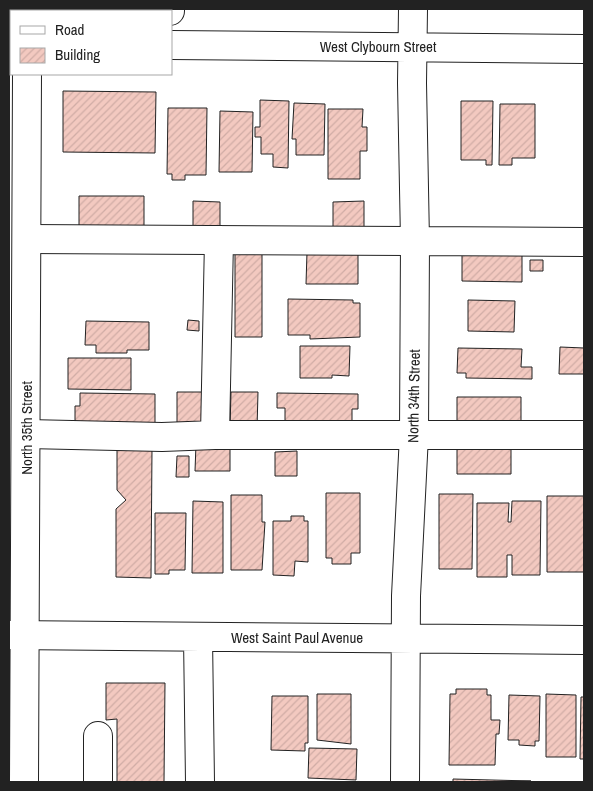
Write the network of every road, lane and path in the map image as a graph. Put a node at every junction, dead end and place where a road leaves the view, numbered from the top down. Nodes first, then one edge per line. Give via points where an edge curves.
1 (413, 9) edge
2 (172, 45) edge
3 (412, 48) junction
4 (584, 49) edge
5 (28, 75) edge
6 (28, 239) junction
7 (218, 240) junction
8 (415, 241) junction
9 (584, 242) edge
10 (26, 434) junction
11 (215, 435) junction
12 (414, 435) junction
13 (584, 435) edge
14 (17, 636) edge
15 (198, 637) junction
16 (407, 639) junction
17 (584, 640) edge
18 (98, 736) dead end
19 (24, 782) edge
20 (98, 782) edge
21 (200, 782) edge
22 (405, 782) edge

1 - 3 street, North 34th Street
2 - 3 street, West Clybourn Street
3 - 4 street, West Clybourn Street
3 - 8 street, North 34th Street
5 - 6 street, North 35th Street
6 - 7 street
6 - 10 street, North 35th Street
7 - 8 street
7 - 11 street
8 - 9 street
8 - 12 street, North 34th Street
10 - 11 street
10 - 14 street, North 35th Street
11 - 12 street
12 - 13 street
12 - 16 street, North 34th Street
14 - 15 street, West Saint Paul Avenue
14 - 19 street, North 35th Street
15 - 16 street, West Saint Paul Avenue
15 - 21 street
16 - 17 street, West Saint Paul Avenue
16 - 22 street, North 34th Street
18 - 20 street

